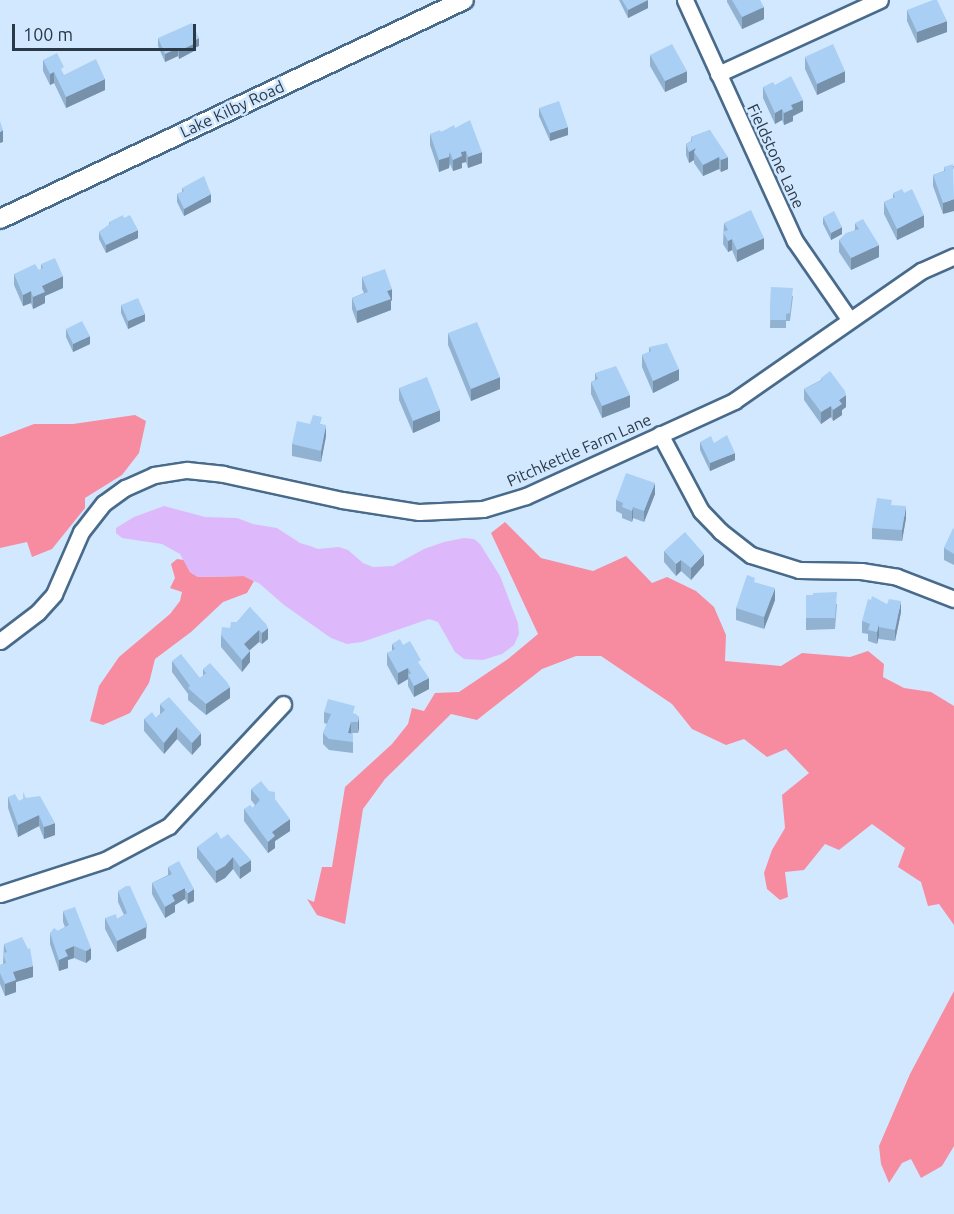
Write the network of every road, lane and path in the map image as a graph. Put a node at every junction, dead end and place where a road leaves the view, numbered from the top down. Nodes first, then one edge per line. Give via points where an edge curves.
1 (464, 0) edge
2 (685, 0) edge
3 (880, 0) edge
4 (718, 74) junction
5 (0, 219) edge
6 (954, 256) edge
7 (849, 319) junction
8 (660, 434) junction
9 (954, 599) edge
10 (0, 641) edge
11 (283, 704) dead end
12 (0, 894) edge

1 - 5 street, Lake Kilby Road
2 - 4 street, Fieldstone Lane
3 - 4 street
4 - 7 street, Fieldstone Lane via 795,241
6 - 7 street, Pitchkettle Farm Lane via 921,271
7 - 8 street, Pitchkettle Farm Lane via 734,401
8 - 9 street via 701,511 751,555 799,570 861,572 897,578
8 - 10 street, Pitchkettle Farm Lane via 526,496 483,509 419,512 223,474 187,470 154,475 125,488 105,503 81,532 54,594
11 - 12 street via 169,826 105,860

